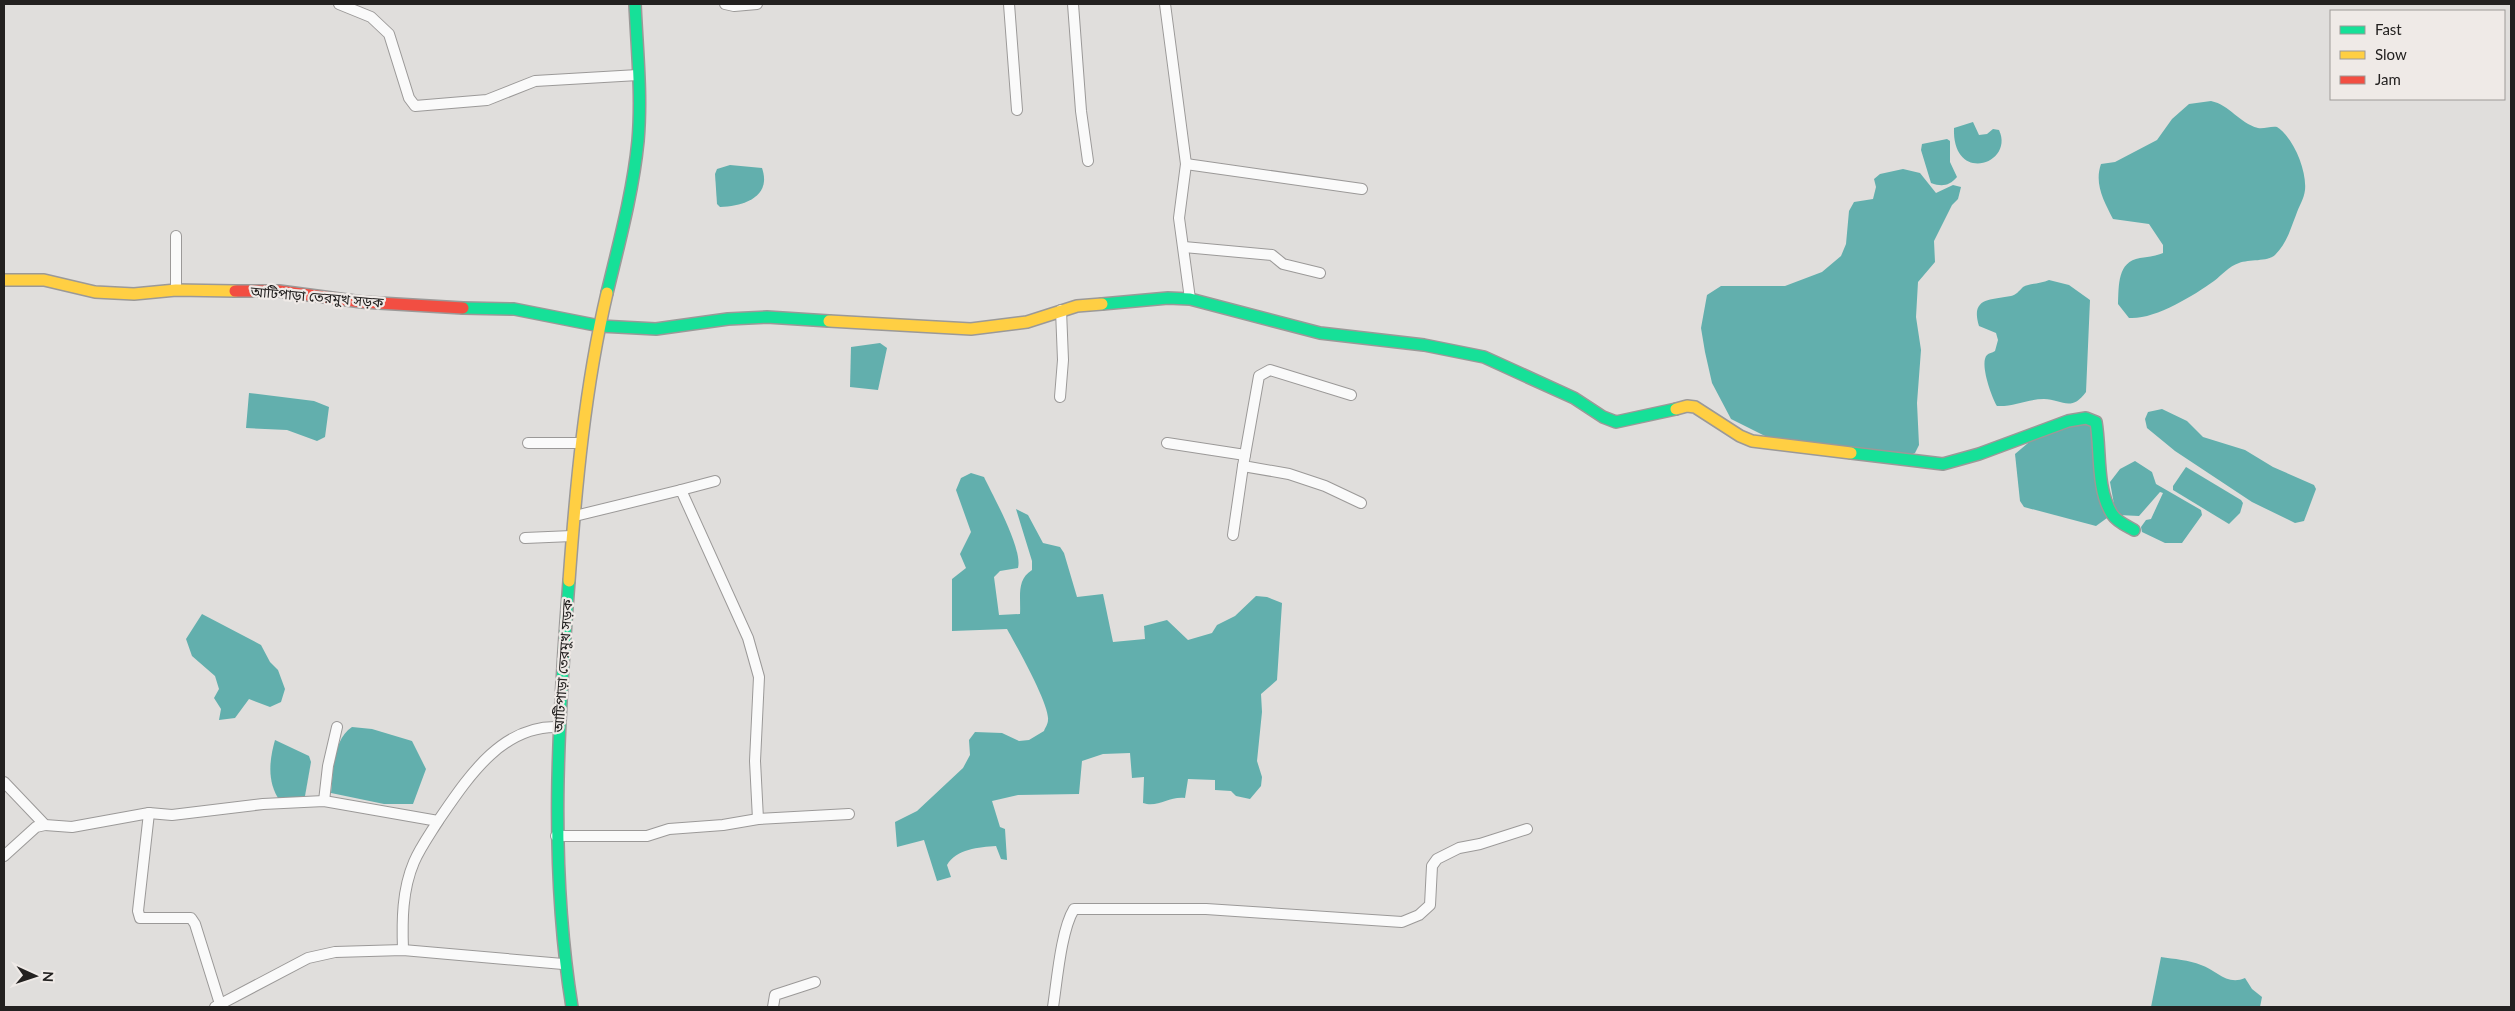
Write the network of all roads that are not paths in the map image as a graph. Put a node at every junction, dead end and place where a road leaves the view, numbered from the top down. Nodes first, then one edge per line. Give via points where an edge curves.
1 (339, 4) edge
2 (635, 4) edge
3 (725, 4) edge
4 (757, 4) edge
5 (1009, 4) edge
6 (1073, 4) edge
7 (1165, 4) edge
8 (638, 74) junction
9 (1017, 110) dead end
10 (1088, 161) dead end
11 (1186, 164) junction
12 (1362, 189) dead end
13 (176, 236) dead end
14 (1184, 248) junction
15 (1320, 273) dead end
16 (4, 280) edge
17 (176, 290) junction
18 (1190, 298) junction
19 (1061, 310) junction
20 (600, 326) junction
21 (1351, 395) dead end
22 (1060, 397) dead end
23 (528, 443) dead end
24 (581, 443) junction
25 (1167, 443) dead end
26 (1245, 455) junction
27 (1243, 466) junction
28 (715, 481) dead end
29 (681, 490) junction
30 (1361, 503) dead end
31 (575, 516) junction
32 (2134, 530) dead end
33 (1233, 535) dead end
34 (572, 536) junction
35 (525, 538) dead end
36 (337, 727) dead end
37 (558, 727) junction
38 (4, 782) edge
39 (324, 801) junction
40 (149, 813) junction
41 (849, 814) dead end
42 (758, 819) junction
43 (438, 821) junction
44 (45, 825) junction
45 (1527, 829) dead end
46 (556, 836) junction
47 (4, 856) edge
48 (403, 950) junction
49 (563, 964) junction
50 (815, 982) dead end
51 (218, 1006) edge
52 (572, 1007) edge
53 (773, 1007) edge
54 (1053, 1007) edge

1 - 8 street via 371,17 389,34 409,98 415,106 487,100 535,81
2 - 8 street, আটিপাড়া তেরমুখ সড়ক
3 - 4 street
5 - 9 street
6 - 10 street
7 - 11 street
8 - 20 street, আটিপাড়া তেরমুখ সড়ক via 638,144
11 - 12 street
11 - 14 street via 1180,218
13 - 17 street
14 - 15 street via 1272,255 1283,264
14 - 18 street
16 - 17 street, আটিপাড়া তেরমুখ সড়ক via 44,280 95,292 134,294
17 - 20 street, আটিপাড়া তেরমুখ সড়ক via 279,291 371,302 514,309
18 - 19 street via 1096,304
18 - 32 street via 1320,333 1424,345 1484,357 1574,398 1616,422 1687,406 1696,407 1752,441 1943,464 1972,457 2054,426 2088,418 2096,422 2111,512 2118,521
19 - 20 street via 1027,322 971,329 767,317 656,329
19 - 22 street via 1063,360
20 - 24 street, আটিপাড়া তেরমুখ সড়ক
21 - 26 street via 1270,370 1264,371 1259,376
23 - 24 street
24 - 31 street, আটিপাড়া তেরমুখ সড়ক
25 - 26 street
26 - 27 street
27 - 30 street via 1289,474
27 - 33 street
28 - 29 street
29 - 31 street
29 - 42 street via 748,638 759,677 755,761
31 - 34 street, আটিপাড়া তেরমুখ সড়ক
34 - 35 street
34 - 37 street, আটিপাড়া তেরমুখ সড়ক
36 - 39 street
37 - 43 street via 515,736 483,761
37 - 46 street, আটিপাড়া তেরমুখ সড়ক
38 - 44 street
39 - 40 street via 263,804 172,815
39 - 43 street
40 - 44 street via 72,827
40 - 51 street via 138,911 140,918 191,918 196,924
41 - 42 street
42 - 46 street via 669,829 647,836
43 - 48 street via 414,862 402,908
44 - 47 street via 36,826
45 - 54 street via 1459,848 1437,859 1432,866 1430,905 1419,915 1402,922 1240,910 1074,909 1069,916
46 - 49 street, আটিপাড়া তেরমুখ সড়ক
48 - 49 street
48 - 51 street via 335,952 308,958
49 - 52 street, আটিপাড়া তেরমুখ সড়ক
50 - 53 street via 775,995

